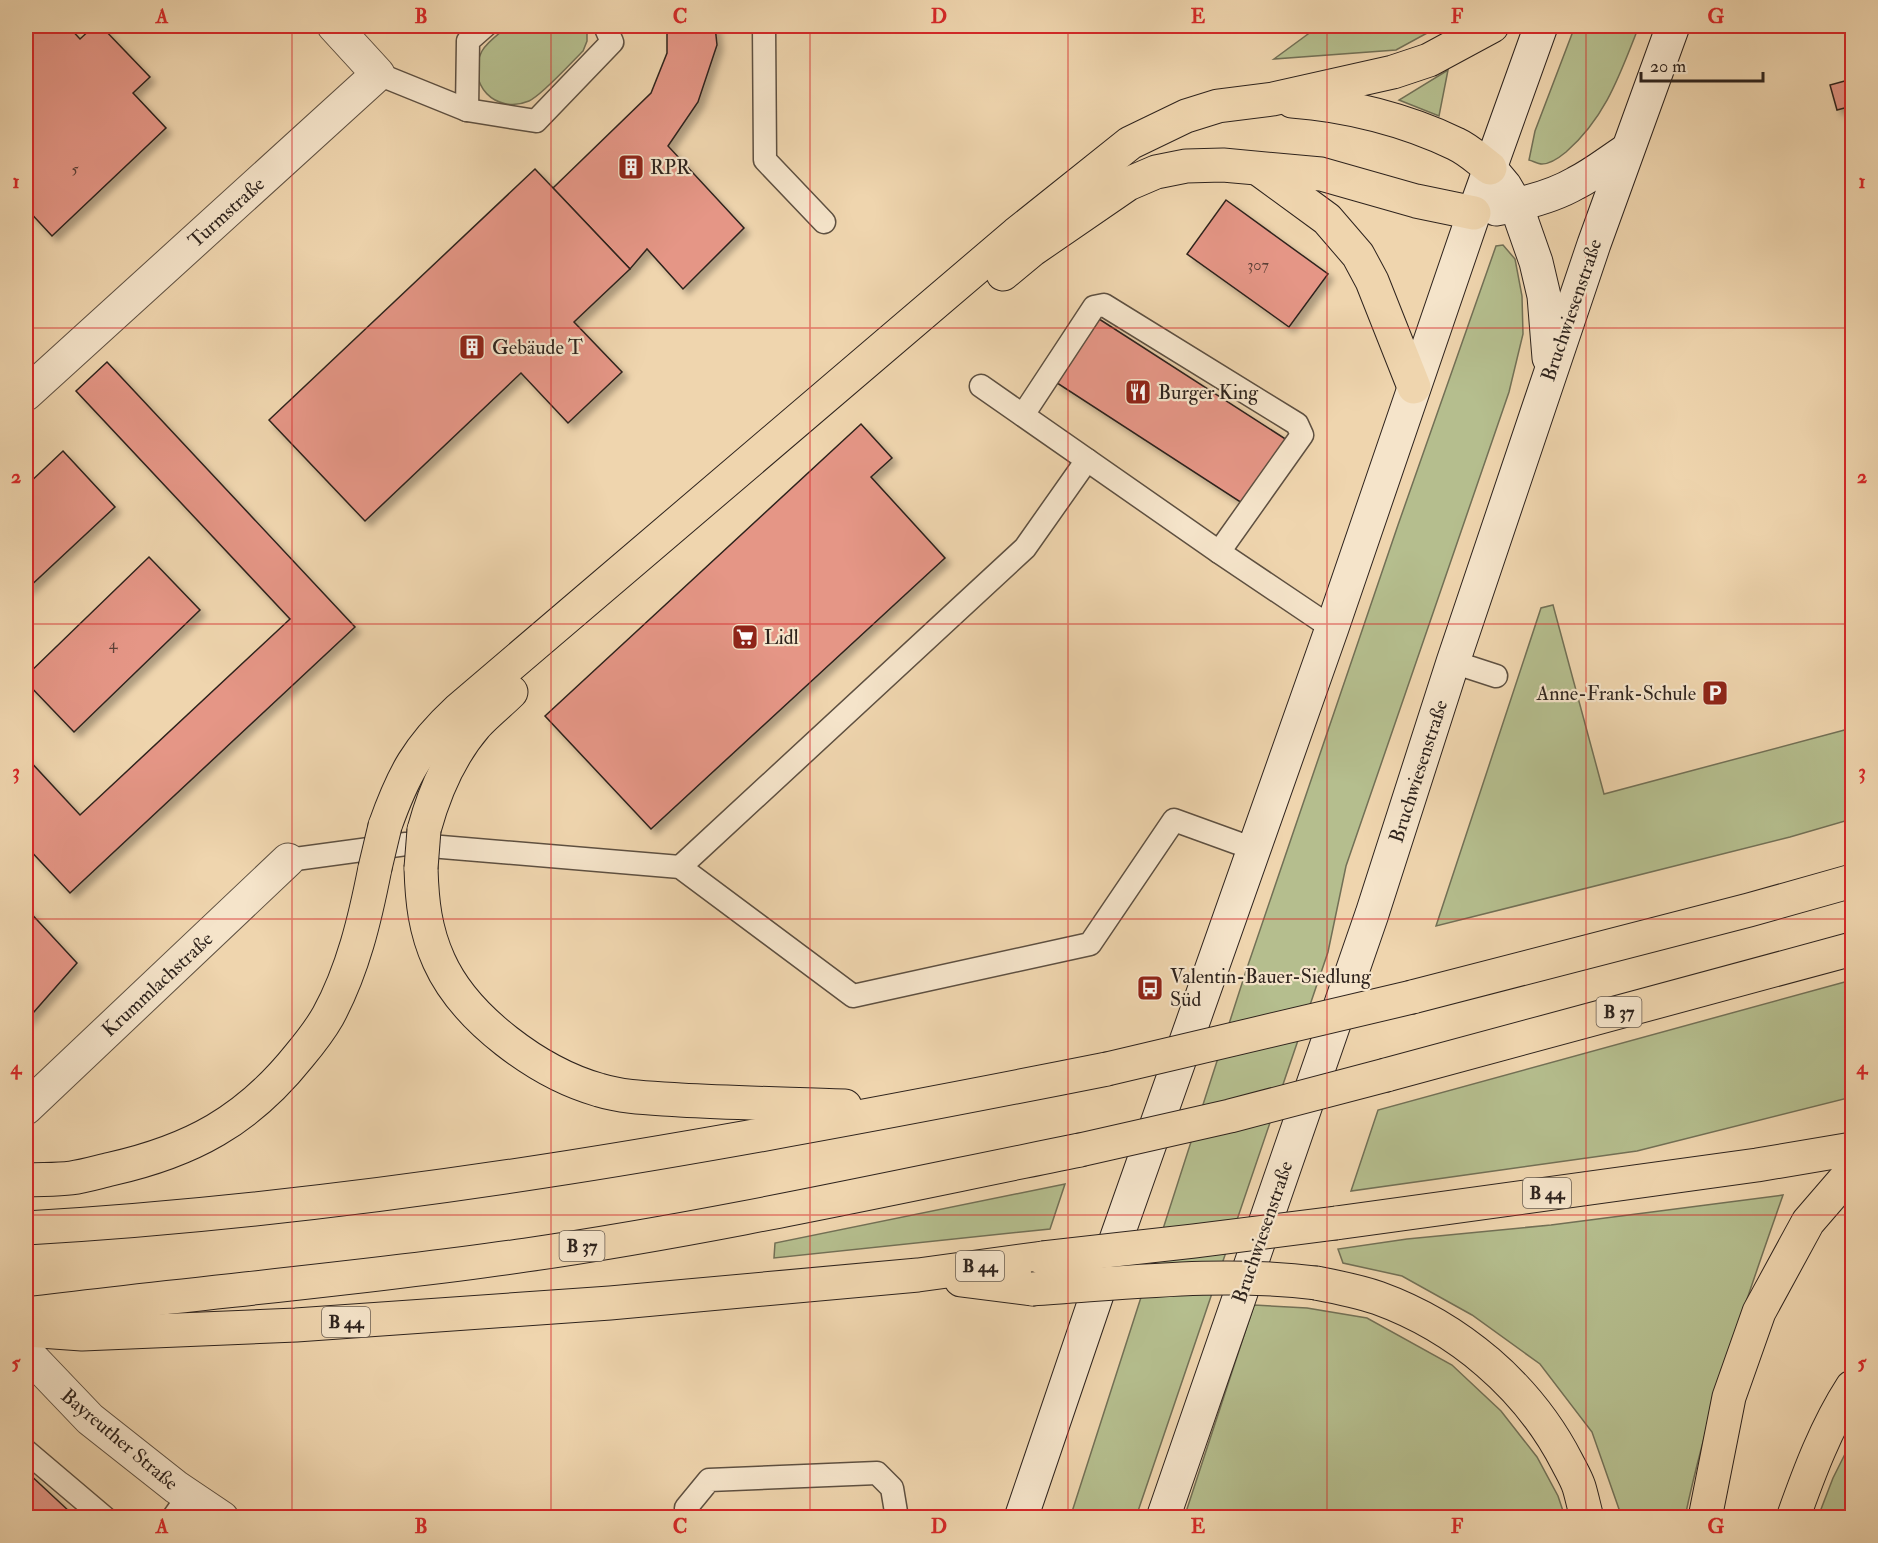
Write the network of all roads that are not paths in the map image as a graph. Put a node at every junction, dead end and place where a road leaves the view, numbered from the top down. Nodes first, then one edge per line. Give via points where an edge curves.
1 (334, 26) edge
2 (485, 26) edge
3 (605, 26) edge
4 (764, 26) edge
5 (1492, 26) edge
6 (1673, 26) edge
7 (1539, 32) edge
8 (378, 74) junction
9 (1273, 99) junction
10 (466, 110) junction
11 (1627, 150) junction
12 (1490, 168) junction
13 (1260, 170) junction
14 (1516, 205) junction
15 (1474, 213) junction
16 (825, 222) dead end
17 (1550, 372) junction
18 (981, 386) dead end
19 (1414, 387) junction
20 (26, 394) edge
21 (1023, 415) junction
22 (1087, 460) junction
23 (1219, 552) junction
24 (1332, 628) junction
25 (1452, 662) junction
26 (1497, 676) dead end
27 (1254, 849) junction
28 (288, 860) joint
29 (680, 867) junction
30 (1852, 881) edge
31 (1852, 949) edge
32 (26, 1108) edge
33 (910, 1108) junction
34 (1852, 1149) edge
35 (1852, 1171) edge
36 (26, 1180) edge
37 (26, 1228) edge
38 (918, 1275) junction
39 (26, 1314) edge
40 (81, 1320) junction
41 (26, 1330) edge
42 (26, 1352) edge
43 (1852, 1387) edge
44 (26, 1451) edge
45 (181, 1506) edge
46 (686, 1508) dead end
47 (105, 1518) edge
48 (222, 1518) edge
49 (897, 1518) edge
50 (1021, 1518) edge
51 (1163, 1518) edge
52 (1587, 1518) edge
53 (1705, 1518) edge
54 (1793, 1518) edge

1 - 8 main road
2 - 10 lane via 468,41
3 - 10 lane via 612,42 536,121
4 - 16 lane via 765,160
5 - 9 highway via 1429,60
6 - 11 main road, Bruchwiesenstraße
7 - 12 main road
8 - 10 lane
8 - 20 main road, Turmstraße
9 - 12 highway via 1309,102 1410,125 1457,145
9 - 36 highway, bridge via 1218,106 1130,142 1016,234 436,730 402,781 385,826 351,965 328,1017 284,1075 260,1099 200,1140 168,1153 72,1178
11 - 14 main road via 1576,184
11 - 17 main road, Bruchwiesenstraße
12 - 14 main road
12 - 15 main road
13 - 15 highway via 1321,174
13 - 19 highway via 1327,219 1358,255
13 - 33 highway, bridge via 1223,165 1156,172 1128,184 1032,250 496,705 456,754 430,807 424,830 422,902 439,961 450,982 489,1026 539,1065 599,1090 635,1097
14 - 15 main road
14 - 17 main road via 1544,296
15 - 19 main road
17 - 25 main road, Bruchwiesenstraße
18 - 21 lane
19 - 24 main road
21 - 22 lane
21 - 23 lane via 1094,307 1104,305 1297,424 1302,435
22 - 23 lane
22 - 29 lane via 1026,548
23 - 24 lane
24 - 27 main road
25 - 26 lane
25 - 51 main road, Bruchwiesenstraße via 1372,914
27 - 29 lane via 1174,819 1090,944 853,996
27 - 50 main road
28 - 29 lane via 406,844
28 - 32 main road, Krummlachstraße
30 - 33 highway, bridge via 1412,997 1107,1069
31 - 40 highway, B 37, bridge via 1230,1116 1080,1150 695,1228 526,1255 307,1282
33 - 37 highway via 559,1170 331,1202
34 - 38 highway, B 44, bridge via 1336,1223
35 - 53 highway via 1808,1222 1759,1312 1729,1397
38 - 40 highway, B 44 via 610,1303 296,1325
38 - 52 highway, bridge via 1032,1289 1196,1277 1293,1280 1380,1299 1447,1332 1512,1386 1545,1424 1558,1446 1578,1485
39 - 40 highway, B 37
40 - 41 highway, B 44
42 - 45 main road, Bayreuther Straße via 90,1419 176,1487
43 - 54 highway via 1837,1409
44 - 47 lane
45 - 48 main road, Bayreuther Straße
46 - 49 lane via 709,1480 877,1473 892,1488

